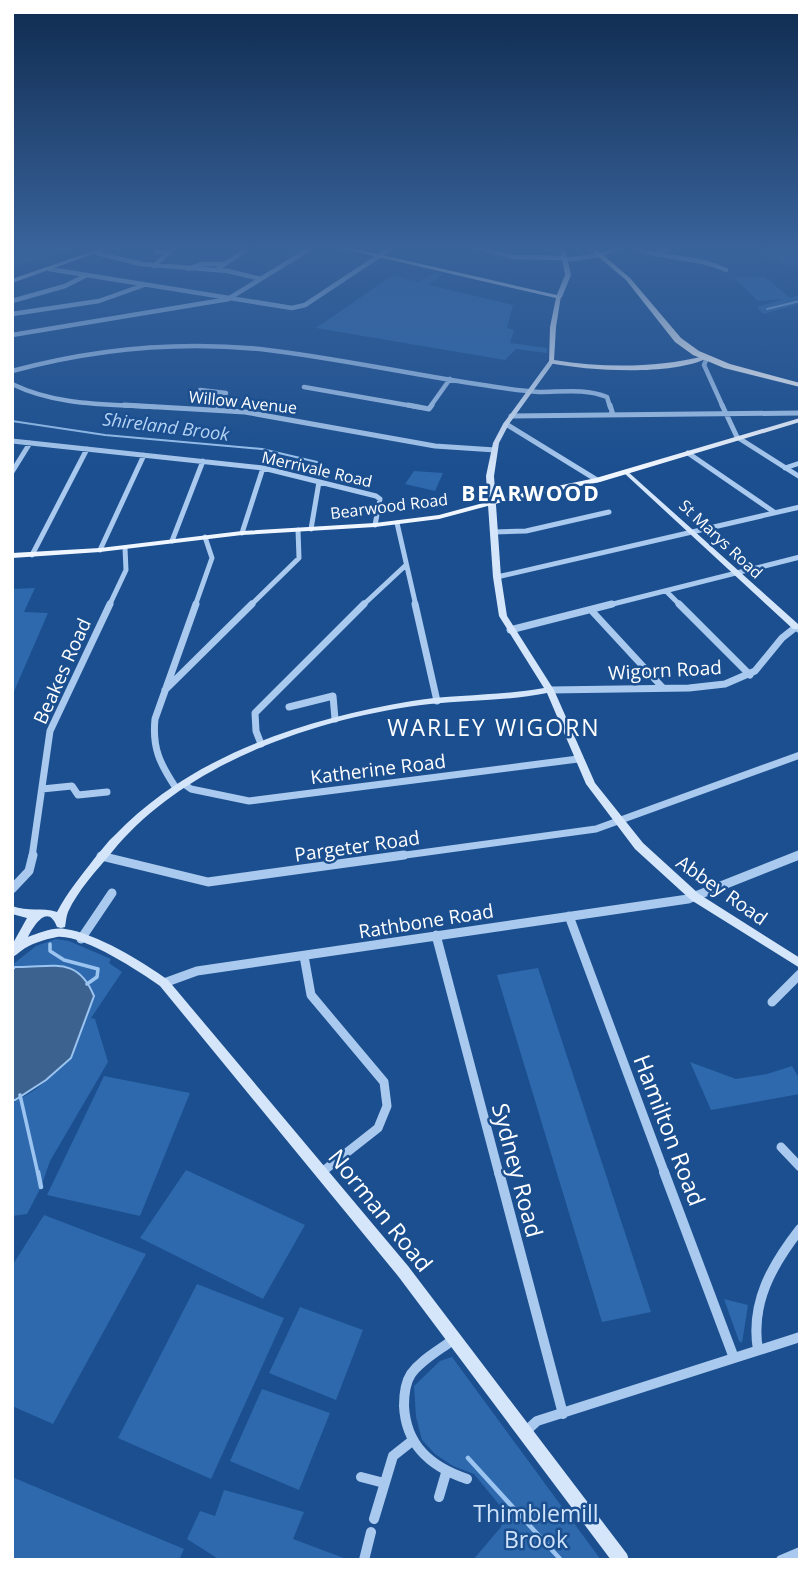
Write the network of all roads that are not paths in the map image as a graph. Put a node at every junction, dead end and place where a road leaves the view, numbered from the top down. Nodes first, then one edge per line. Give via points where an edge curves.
1 (94, 321) edge
2 (554, 321) edge
3 (663, 321) edge
4 (12, 335) edge
5 (706, 358) junction
6 (551, 362) junction
7 (12, 371) edge
8 (450, 379) junction
9 (12, 384) edge
10 (799, 385) edge
11 (304, 387) dead end
12 (200, 390) dead end
13 (529, 391) junction
14 (218, 409) junction
15 (800, 413) edge
16 (726, 414) junction
17 (613, 415) junction
18 (511, 416) junction
19 (800, 420) edge
20 (506, 424) junction
21 (737, 437) junction
22 (12, 441) edge
23 (30, 443) junction
24 (496, 446) junction
25 (87, 449) junction
26 (688, 453) junction
27 (144, 455) junction
28 (203, 461) junction
29 (800, 463) edge
30 (263, 468) junction
31 (785, 468) junction
32 (12, 472) edge
33 (626, 472) junction
34 (800, 477) edge
35 (597, 480) junction
36 (319, 482) junction
37 (492, 502) junction
38 (800, 506) edge
39 (608, 512) dead end
40 (774, 512) junction
41 (397, 523) junction
42 (375, 525) junction
43 (310, 529) junction
44 (298, 530) junction
45 (494, 532) junction
46 (693, 532) junction
47 (242, 533) junction
48 (205, 537) junction
49 (172, 541) junction
50 (125, 548) junction
51 (100, 550) junction
52 (32, 555) junction
53 (12, 556) edge
54 (800, 557) edge
55 (406, 565) junction
56 (736, 573) junction
57 (497, 577) junction
58 (666, 591) junction
59 (591, 610) junction
60 (798, 627) edge
61 (510, 630) junction
62 (175, 659) junction
63 (195, 662) junction
64 (750, 675) junction
65 (663, 688) junction
66 (550, 690) junction
67 (164, 691) junction
68 (437, 701) junction
69 (289, 707) dead end
70 (335, 719) junction
71 (261, 744) junction
72 (800, 755) edge
73 (578, 759) junction
74 (180, 786) junction
75 (42, 789) junction
76 (107, 792) dead end
77 (618, 822) junction
78 (800, 855) edge
79 (101, 856) junction
80 (12, 889) edge
81 (112, 892) dead end
82 (695, 897) junction
83 (65, 907) junction
84 (45, 913) junction
85 (569, 916) junction
86 (22, 919) edge
87 (62, 925) junction
88 (436, 935) junction
89 (38, 938) junction
90 (81, 939) junction
91 (16, 950) edge
92 (304, 956) junction
93 (800, 964) edge
94 (800, 974) edge
95 (164, 983) junction
96 (772, 1002) dead end
97 (780, 1147) dead end
98 (800, 1167) edge
99 (321, 1172) junction
100 (800, 1229) edge
101 (800, 1337) edge
102 (455, 1339) junction
103 (758, 1350) junction
104 (734, 1358) junction
105 (563, 1414) junction
106 (524, 1432) junction
107 (412, 1441) junction
108 (446, 1473) junction
109 (361, 1477) dead end
110 (467, 1479) dead end
111 (384, 1483) junction
112 (439, 1497) dead end
113 (374, 1519) dead end
114 (371, 1532) dead end
115 (800, 1552) edge
116 (364, 1560) edge
117 (621, 1560) edge
118 (781, 1560) edge

1 - 4 street
2 - 6 main road
3 - 5 highway via 678,340
5 - 6 main road via 639,368
5 - 10 highway
5 - 16 street via 704,365
6 - 13 main road
7 - 8 street via 70,356 204,346 295,353
8 - 11 street via 429,409
8 - 13 street
9 - 14 street, Willow Avenue via 65,402
12 - 14 street via 226,393
13 - 17 street via 600,394 607,397
13 - 18 main road
14 - 24 street, Willow Avenue via 436,446
15 - 16 street
16 - 17 street
16 - 21 street
17 - 18 street
18 - 20 main road
19 - 21 main road, Bearwood Road
20 - 24 main road
20 - 35 street
21 - 26 main road, Bearwood Road
21 - 31 street
22 - 23 street, Merrivale Road
23 - 25 street, Merrivale Road
23 - 32 street
24 - 37 main road, Abbey Road via 490,476
25 - 27 street, Merrivale Road
25 - 52 street
26 - 33 main road, Bearwood Road
26 - 40 street
27 - 28 street, Merrivale Road
27 - 51 street
28 - 30 street, Merrivale Road
28 - 49 street
29 - 31 street
30 - 36 street, Merrivale Road
30 - 47 street
31 - 34 street
33 - 35 main road, Bearwood Road
33 - 46 main road, St Marys Road
35 - 37 main road, Bearwood Road
36 - 42 street, Merrivale Road via 379,497
36 - 43 street
37 - 41 main road, Bearwood Road
37 - 45 main road, Abbey Road
38 - 40 street
39 - 45 street via 526,531
40 - 46 street
41 - 42 main road, Bearwood Road
41 - 55 street
42 - 43 main road, Bearwood Road
43 - 44 main road, Bearwood Road
44 - 47 main road, Bearwood Road
44 - 63 street via 299,558
45 - 57 main road, Abbey Road
46 - 56 main road, St Marys Road
46 - 57 street
47 - 48 main road, Bearwood Road
48 - 49 main road, Bearwood Road
48 - 62 street via 212,558
49 - 50 main road, Bearwood Road
50 - 51 main road, Bearwood Road
50 - 75 street, Beakes Road via 126,570 50,731
51 - 52 main road, Bearwood Road
52 - 53 main road, Bearwood Road
54 - 56 street
55 - 68 street
55 - 71 street via 255,713
56 - 58 street
56 - 60 main road, St Marys Road
57 - 61 main road, Abbey Road
58 - 59 street
58 - 64 street
59 - 61 street
59 - 65 street
60 - 64 street, Wigorn Road via 781,636 761,667
61 - 66 main road, Abbey Road
62 - 63 street
62 - 67 street
63 - 67 street
64 - 65 street, Wigorn Road via 717,685
65 - 66 street, Wigorn Road
66 - 68 main road
66 - 73 main road, Abbey Road
67 - 74 street via 151,744 155,756
68 - 70 main road
69 - 70 street via 333,696
70 - 71 main road
71 - 74 main road
72 - 77 street, Pargeter Road
73 - 74 street, Katherine Road via 249,801
73 - 77 main road, Abbey Road
74 - 79 main road via 145,810
75 - 76 street via 72,786 78,795
75 - 80 street, Beakes Road via 29,871
77 - 79 street, Pargeter Road via 596,829 208,882
77 - 82 main road, Abbey Road
78 - 82 street, Rathbone Road
79 - 83 main road
81 - 90 street
82 - 85 street, Rathbone Road
82 - 93 main road, Abbey Road
83 - 84 main road
83 - 87 main road
84 - 86 main road
84 - 87 main road, Norman Road
85 - 88 street, Rathbone Road
85 - 104 street, Hamilton Road
86 - 89 main road via 30,935
86 - 91 main road
87 - 89 main road via 52,935
87 - 90 main road, Norman Road
88 - 92 street, Rathbone Road
88 - 105 street, Sydney Road
89 - 91 main road
90 - 95 main road, Norman Road via 145,968
92 - 95 street, Rathbone Road via 197,971
92 - 99 street via 311,995 384,1082 387,1106 379,1128
94 - 96 street
95 - 99 main road, Norman Road
97 - 98 street
99 - 102 main road, Norman Road
100 - 103 street via 764,1287 754,1336
101 - 103 street
102 - 106 main road, Norman Road
102 - 107 street via 420,1365 405,1386 404,1419
103 - 104 street
104 - 105 street
105 - 106 street via 537,1421
106 - 117 main road, Norman Road
107 - 108 street via 431,1464
107 - 111 street via 393,1456
108 - 110 street
108 - 112 street
109 - 111 street
111 - 113 street
114 - 116 street
115 - 118 street

